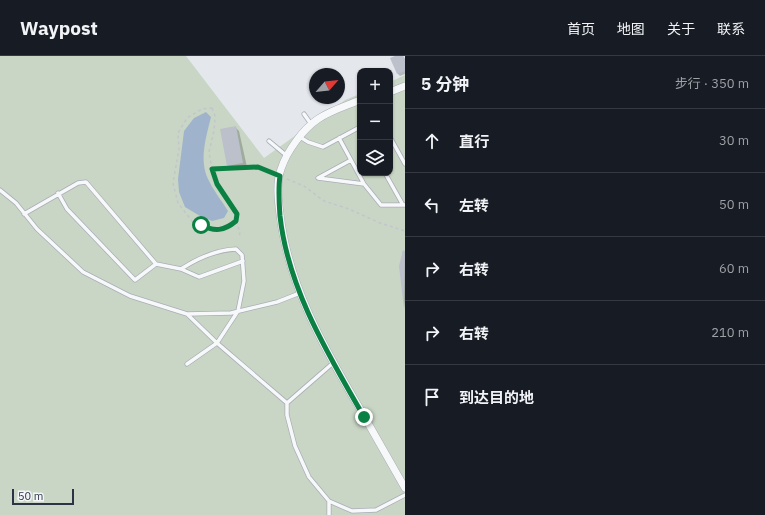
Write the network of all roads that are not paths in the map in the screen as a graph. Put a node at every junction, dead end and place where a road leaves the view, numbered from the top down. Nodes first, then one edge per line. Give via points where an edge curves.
1 (405, 87) edge
2 (393, 91) edge
3 (357, 101) edge
4 (304, 114) dead end
5 (312, 124) junction
6 (357, 129) edge
7 (300, 137) junction
8 (339, 138) junction
9 (392, 140) edge
10 (269, 141) dead end
11 (287, 156) junction
12 (351, 160) junction
13 (405, 164) edge
14 (387, 176) edge
15 (364, 184) junction
16 (0, 190) edge
17 (58, 193) junction
18 (404, 205) edge
19 (24, 214) junction
20 (243, 261) junction
21 (156, 264) junction
22 (181, 269) junction
23 (300, 293) junction
24 (238, 311) junction
25 (187, 314) junction
26 (217, 343) junction
27 (333, 363) junction
28 (187, 364) dead end
29 (287, 403) junction
30 (405, 488) edge
31 (405, 495) edge
32 (329, 501) junction
33 (329, 515) edge

1 - 2 street
3 - 5 street via 331,112
4 - 5 lane
5 - 7 street
6 - 8 lane
7 - 8 lane via 323,147
7 - 11 street
8 - 12 lane
9 - 13 lane
10 - 11 lane
11 - 23 street via 281,170 279,202 282,231
12 - 15 lane
12 - 15 lane via 318,178
14 - 18 lane
15 - 18 lane via 381,205
16 - 19 lane
17 - 19 lane
17 - 21 lane via 86,182
17 - 21 lane via 67,209 135,280
19 - 25 lane via 83,272 130,296
20 - 22 lane via 199,277
20 - 22 lane via 242,255 236,249 224,249 199,258
20 - 24 lane via 244,281
21 - 22 lane
23 - 24 lane via 277,302
23 - 27 street
24 - 25 lane
24 - 26 lane
25 - 26 lane
26 - 28 lane
26 - 29 lane
27 - 29 lane
27 - 30 street
29 - 32 lane via 287,415 295,446 308,478
31 - 32 lane via 376,510 352,511
32 - 33 lane

